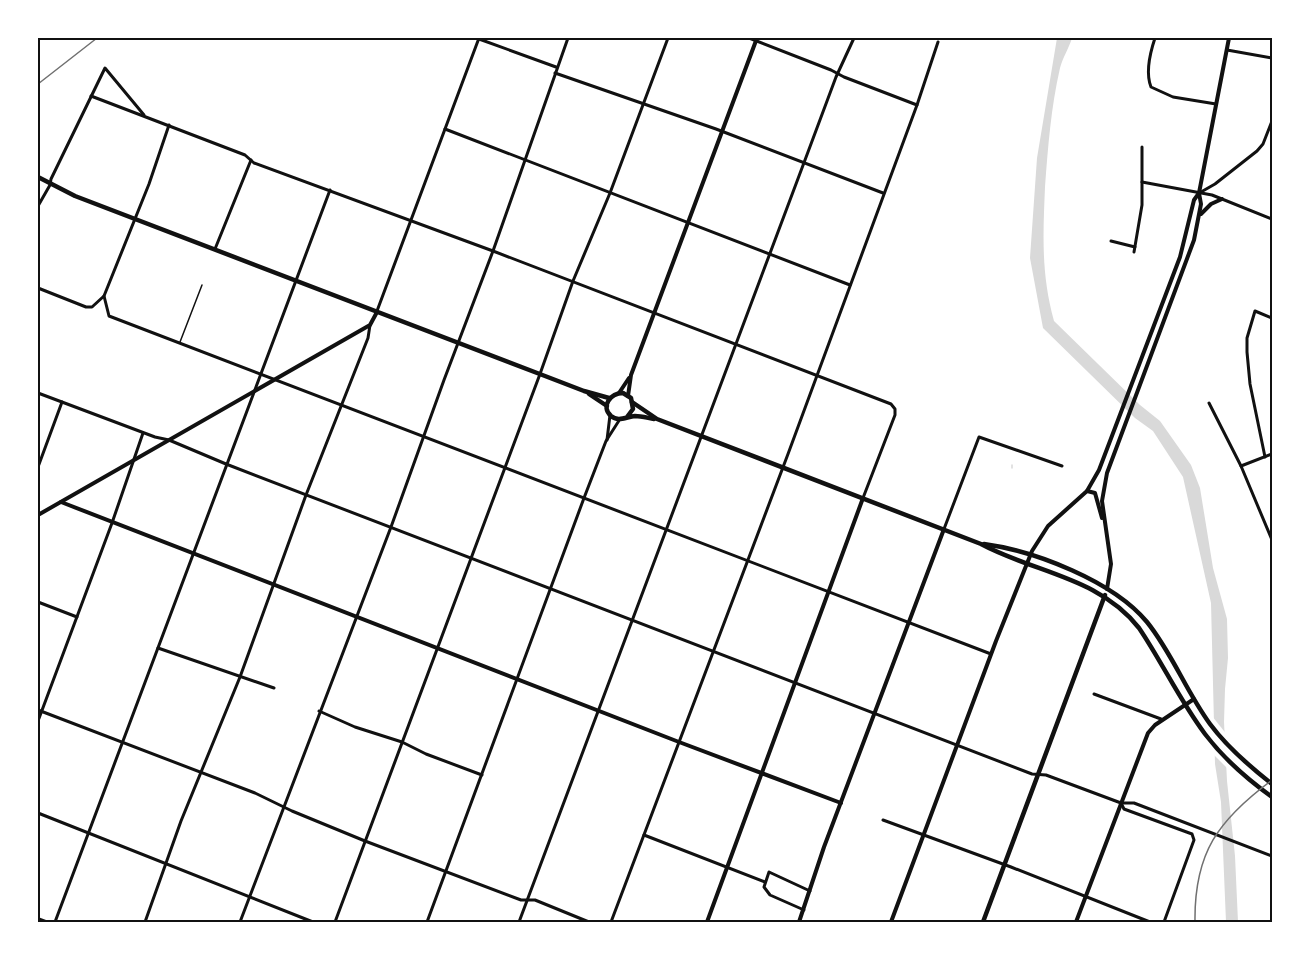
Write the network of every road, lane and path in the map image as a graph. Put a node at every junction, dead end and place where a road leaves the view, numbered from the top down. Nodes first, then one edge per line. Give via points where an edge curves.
1 (479, 38) edge
2 (568, 38) edge
3 (668, 38) edge
4 (748, 38) edge
5 (854, 38) edge
6 (1155, 38) edge
7 (1228, 38) edge
8 (757, 39) edge
9 (938, 42) dead end
10 (1226, 50) junction
11 (1272, 58) edge
12 (556, 68) junction
13 (555, 73) junction
14 (838, 74) junction
15 (91, 96) junction
16 (643, 103) junction
17 (1216, 104) junction
18 (917, 105) junction
19 (145, 117) junction
20 (1272, 121) edge
21 (169, 125) junction
22 (445, 129) junction
23 (723, 132) junction
24 (1142, 147) dead end
25 (525, 158) junction
26 (251, 160) junction
27 (804, 163) junction
28 (38, 177) edge
29 (1142, 182) junction
30 (50, 185) junction
31 (330, 190) junction
32 (610, 193) junction
33 (883, 193) junction
34 (1199, 193) junction
35 (1222, 199) junction
36 (38, 206) edge
37 (1199, 217) junction
38 (134, 218) junction
39 (1272, 219) edge
40 (411, 220) junction
41 (689, 222) junction
42 (1111, 242) dead end
43 (1135, 247) junction
44 (215, 249) junction
45 (493, 251) junction
46 (1134, 252) dead end
47 (770, 254) junction
48 (296, 280) junction
49 (573, 281) junction
50 (202, 285) dead end
51 (850, 285) junction
52 (38, 288) edge
53 (104, 296) junction
54 (377, 312) junction
55 (655, 313) junction
56 (1272, 318) edge
57 (370, 325) junction
58 (180, 342) junction
59 (458, 342) junction
60 (736, 344) junction
61 (261, 374) junction
62 (540, 374) junction
63 (817, 374) junction
64 (632, 375) junction
65 (276, 378) junction
66 (585, 391) junction
67 (254, 392) junction
68 (38, 393) edge
69 (619, 393) junction
70 (628, 396) junction
71 (609, 398) junction
72 (62, 402) junction
73 (632, 402) junction
74 (1209, 403) dead end
75 (342, 405) junction
76 (607, 406) junction
77 (610, 415) junction
78 (627, 417) junction
79 (620, 419) junction
80 (657, 419) junction
81 (143, 433) junction
82 (701, 436) junction
83 (423, 437) junction
84 (169, 440) junction
85 (606, 441) junction
86 (1272, 454) edge
87 (1265, 457) junction
88 (134, 460) junction
89 (226, 464) junction
90 (1062, 466) dead end
91 (1241, 466) junction
92 (38, 467) edge
93 (783, 467) junction
94 (505, 468) junction
95 (1087, 490) junction
96 (306, 495) junction
97 (584, 498) junction
98 (863, 498) junction
99 (61, 502) junction
100 (38, 515) edge
101 (1104, 521) junction
102 (112, 523) junction
103 (391, 527) junction
104 (666, 528) junction
105 (944, 529) junction
106 (1272, 540) edge
107 (981, 544) junction
108 (193, 554) junction
109 (1030, 555) junction
110 (471, 557) junction
111 (748, 560) junction
112 (1027, 563) junction
113 (274, 585) junction
114 (550, 588) junction
115 (1107, 590) junction
116 (829, 591) junction
117 (1105, 596) junction
118 (38, 602) edge
119 (357, 616) junction
120 (77, 617) junction
121 (632, 620) junction
122 (909, 622) junction
123 (158, 648) junction
124 (438, 648) junction
125 (714, 651) junction
126 (992, 654) junction
127 (240, 676) junction
128 (517, 678) junction
129 (795, 681) junction
130 (274, 688) dead end
131 (1094, 694) dead end
132 (1194, 699) junction
133 (1186, 704) junction
134 (598, 710) junction
135 (39, 711) edge
136 (319, 711) junction
137 (876, 712) junction
138 (1161, 720) junction
139 (38, 721) edge
140 (402, 741) junction
141 (123, 742) junction
142 (679, 742) junction
143 (957, 744) junction
144 (201, 772) junction
145 (761, 772) junction
146 (1039, 774) junction
147 (482, 775) junction
148 (1272, 784) edge
149 (1272, 797) edge
150 (841, 802) junction
151 (1121, 803) junction
152 (284, 807) junction
153 (38, 813) edge
154 (883, 820) dead end
155 (89, 832) junction
156 (644, 835) junction
157 (923, 835) junction
158 (365, 841) junction
159 (1272, 856) edge
160 (166, 864) junction
161 (1004, 864) junction
162 (726, 867) junction
163 (446, 872) junction
164 (765, 882) junction
165 (810, 891) junction
166 (1086, 896) junction
167 (249, 898) junction
168 (528, 900) junction
169 (804, 910) junction
170 (38, 919) edge
171 (46, 922) edge
172 (55, 922) edge
173 (145, 922) edge
174 (240, 922) edge
175 (313, 922) edge
176 (335, 922) edge
177 (426, 922) edge
178 (519, 922) edge
179 (589, 922) edge
180 (611, 922) edge
181 (707, 922) edge
182 (799, 922) edge
183 (891, 922) edge
184 (983, 922) edge
185 (1076, 922) edge
186 (1149, 922) edge
187 (1164, 922) edge

1 - 12 street
1 - 22 street
2 - 12 street
3 - 16 street
4 - 8 street
5 - 14 street
6 - 17 street via 1149,59 1151,87 1173,97
7 - 10 street
8 - 14 street
8 - 23 street
9 - 18 street
10 - 11 street
10 - 17 street
12 - 13 street
13 - 16 street
13 - 25 street
14 - 18 street
14 - 27 street
15 - 19 street
15 - 19 street via 105,68
15 - 30 street
16 - 23 street
16 - 32 street
17 - 34 street
18 - 33 street
19 - 21 street
20 - 34 street via 1257,151
21 - 26 street
21 - 38 street
22 - 25 street
22 - 40 street
23 - 27 street
23 - 41 street
24 - 29 street
25 - 32 street
25 - 45 street
26 - 31 street
26 - 44 street
27 - 33 street
27 - 47 street
28 - 30 main road
29 - 34 street
29 - 43 street
30 - 36 street
30 - 38 main road
31 - 40 street
31 - 48 street
32 - 41 street
32 - 49 street
33 - 51 street
34 - 35 street
34 - 37 street
34 - 95 street via 1186,238 1099,470
35 - 37 street via 1205,208
35 - 39 street
37 - 101 street via 1188,260 1107,472 1102,501
38 - 44 main road
38 - 53 street
40 - 45 street
40 - 54 street
41 - 47 street
41 - 55 street
42 - 43 street
43 - 46 street
44 - 48 main road
45 - 49 street
45 - 59 street
47 - 51 street
47 - 60 street
48 - 54 main road
48 - 61 street
49 - 55 street
49 - 62 street
50 - 58 lane
51 - 63 street
52 - 53 street via 86,307 92,307
53 - 58 street via 109,316
54 - 57 street
54 - 59 main road
55 - 60 street
55 - 64 street
56 - 87 street via 1255,311 1247,338
57 - 65 street
57 - 75 street
58 - 61 street
59 - 62 main road
59 - 83 street
60 - 63 street
60 - 82 street
61 - 65 street
61 - 67 street
62 - 66 main road
62 - 94 street
63 - 93 street
63 - 98 street via 891,404 895,410
64 - 69 street
64 - 70 street
65 - 67 street
65 - 75 street
66 - 71 main road
66 - 76 main road
67 - 84 street
67 - 89 street
68 - 72 street
69 - 70 main road
69 - 71 main road
70 - 73 main road
71 - 76 main road
72 - 81 street
72 - 92 street
73 - 78 main road via 633,409
73 - 80 main road
74 - 91 street
75 - 83 street
75 - 96 street
76 - 77 main road
77 - 79 main road
77 - 85 street
78 - 79 main road
78 - 80 main road
79 - 85 street
80 - 82 main road
81 - 84 street
81 - 88 street
82 - 93 main road
82 - 104 street
83 - 94 street
83 - 103 street
84 - 88 street
84 - 89 street
85 - 97 street
86 - 87 street
87 - 91 street
88 - 99 street
88 - 102 street
89 - 96 street
89 - 108 street
90 - 105 street via 979,437
91 - 106 street
93 - 98 main road
93 - 111 street
94 - 97 street
94 - 110 street
95 - 101 street via 1095,493
95 - 109 street via 1048,526
96 - 103 street
96 - 113 street
97 - 104 street
97 - 114 street
98 - 105 main road
98 - 116 street
99 - 100 street
99 - 102 street
101 - 115 street via 1111,564
102 - 108 street
102 - 120 street
103 - 110 street
103 - 119 street
104 - 111 street
104 - 121 street
105 - 107 main road
105 - 122 street
107 - 109 main road
107 - 112 main road
108 - 113 street
108 - 123 street
109 - 112 street
109 - 115 main road
110 - 114 street
110 - 124 street
111 - 116 street
111 - 125 street
112 - 117 main road via 1075,580
112 - 126 street
113 - 119 street
113 - 127 street
114 - 121 street
114 - 128 street
115 - 117 main road
115 - 132 main road via 1141,616 1156,634
116 - 122 street
116 - 129 street
117 - 133 main road via 1134,620
117 - 146 main road
118 - 120 street
119 - 124 street
119 - 136 street
120 - 135 street
121 - 125 street
121 - 134 street
122 - 126 street
122 - 137 street
123 - 127 street
123 - 141 street
124 - 128 street
124 - 140 street
125 - 129 street
125 - 142 street
126 - 143 street
127 - 130 street
127 - 144 street
128 - 134 street
128 - 147 street
129 - 137 street
129 - 145 street
131 - 138 street
132 - 133 street
132 - 148 main road via 1230,748
133 - 138 street
133 - 149 main road via 1222,753
134 - 142 street
134 - 168 street
135 - 139 street
135 - 141 street
136 - 140 street
136 - 152 street
137 - 143 street
137 - 150 street
138 - 151 street via 1146,738
140 - 147 street
140 - 158 street
141 - 144 street
141 - 155 street
142 - 145 street
142 - 156 street
143 - 146 street
143 - 157 street
144 - 152 street
144 - 160 street
145 - 150 street
145 - 162 street
146 - 151 street
146 - 161 main road
147 - 163 street
150 - 165 street
151 - 159 street via 1134,803
151 - 166 street
151 - 187 street via 1124,809 1192,834 1194,840
152 - 158 street
152 - 167 street
153 - 155 street
154 - 157 street
155 - 160 street
155 - 172 street
156 - 162 street
156 - 180 street
157 - 161 street
157 - 183 street
158 - 163 street
158 - 176 street
160 - 167 street
160 - 173 street
161 - 166 street
161 - 184 main road
162 - 164 street
162 - 181 street
163 - 168 street
163 - 177 street
164 - 165 street via 769,872
164 - 169 street via 770,895
165 - 169 street
166 - 185 street
166 - 186 street
167 - 174 street
167 - 175 street
168 - 178 street
168 - 179 street
169 - 182 street
170 - 171 street

